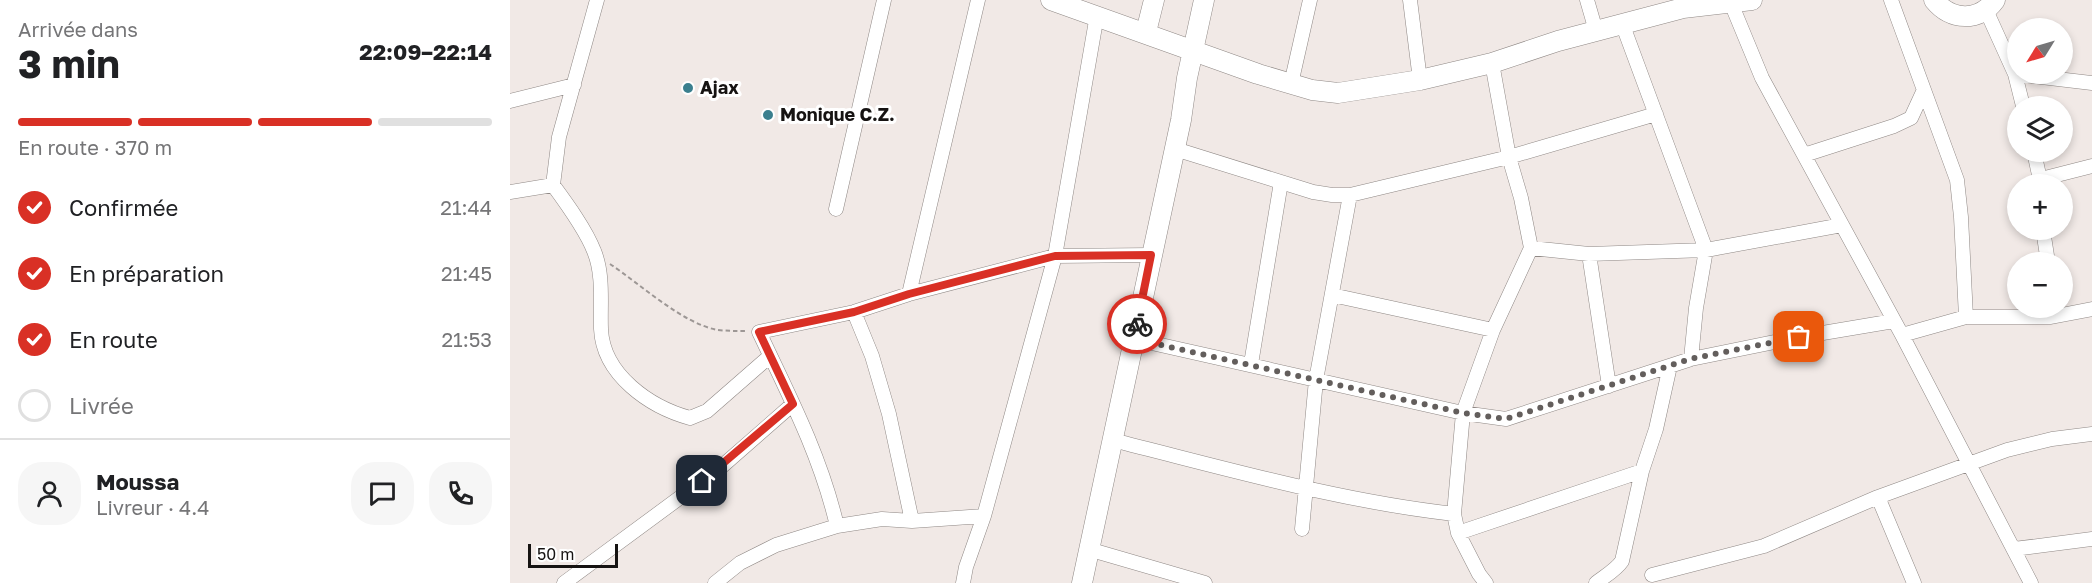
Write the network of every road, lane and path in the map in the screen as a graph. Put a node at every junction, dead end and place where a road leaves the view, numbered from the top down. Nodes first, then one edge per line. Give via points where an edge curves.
1 (597, 0) edge
2 (884, 0) edge
3 (978, 0) edge
4 (1051, 0) edge
5 (1154, 0) edge
6 (1204, 0) edge
7 (1310, 0) edge
8 (1410, 0) edge
9 (1587, 0) edge
10 (1752, 0) edge
11 (1891, 0) edge
12 (1916, 0) edge
13 (1731, 3) junction
14 (1682, 4) edge
15 (1938, 5) edge
16 (1991, 5) edge
17 (1097, 15) junction
18 (1622, 23) junction
19 (1596, 31) junction
20 (1146, 32) junction
21 (1193, 49) junction
22 (2007, 51) edge
23 (1492, 63) junction
24 (1420, 80) junction
25 (2073, 81) edge
26 (2092, 83) edge
27 (1291, 84) junction
28 (574, 85) junction
29 (1923, 92) junction
30 (510, 101) edge
31 (1656, 114) junction
32 (1175, 148) junction
33 (1804, 155) junction
34 (1509, 157) junction
35 (2092, 166) edge
36 (2066, 174) edge
37 (1281, 182) junction
38 (553, 184) junction
39 (510, 192) edge
40 (1350, 195) junction
41 (836, 209) dead end
42 (1842, 225) junction
43 (1531, 248) junction
44 (1706, 250) junction
45 (594, 251) junction
46 (1589, 254) junction
47 (1151, 255) junction
48 (1055, 256) junction
49 (909, 294) junction
50 (1332, 295) junction
51 (2092, 309) edge
52 (2073, 310) edge
53 (854, 312) junction
54 (2007, 315) edge
55 (1966, 317) junction
56 (1894, 321) junction
57 (1493, 330) junction
58 (759, 332) junction
59 (1902, 335) junction
60 (1134, 339) junction
61 (770, 356) junction
62 (1690, 359) junction
63 (1251, 364) junction
64 (1670, 366) junction
65 (1316, 380) junction
66 (1609, 386) junction
67 (793, 404) junction
68 (1463, 413) junction
69 (2092, 434) edge
70 (1112, 440) junction
71 (1969, 462) junction
72 (1642, 471) junction
73 (1306, 488) junction
74 (1878, 497) junction
75 (1454, 514) junction
76 (984, 516) junction
77 (912, 521) junction
78 (837, 526) junction
79 (1302, 529) dead end
80 (1458, 533) junction
81 (2092, 539) edge
82 (1088, 549) junction
83 (2014, 549) junction
84 (1652, 575) dead end
85 (564, 583) edge
86 (715, 583) edge
87 (963, 583) edge
88 (1082, 583) edge
89 (1205, 583) edge
90 (1486, 583) edge
91 (1596, 583) edge
92 (1914, 583) edge
93 (2031, 583) edge

1 - 28 street
2 - 41 street
3 - 49 street
4 - 17 main road
5 - 20 main road
6 - 21 main road
7 - 27 street
8 - 24 street
9 - 19 street
10 - 13 main road
11 - 29 street
12 - 15 main road
13 - 14 main road
13 - 33 street via 1762,78
14 - 18 main road
15 - 16 main road via 1964,17 1976,15
16 - 22 street
17 - 20 main road
17 - 48 street
18 - 19 main road
18 - 31 street
19 - 23 main road
20 - 21 main road
21 - 27 main road
21 - 32 main road
23 - 24 main road
23 - 34 street
24 - 27 main road via 1338,93
25 - 26 street
28 - 30 street
28 - 38 street via 559,137
29 - 33 street via 1911,118
29 - 55 street via 1957,180
31 - 34 street
31 - 44 street
32 - 37 street
32 - 47 main road
33 - 42 street
34 - 40 street
34 - 43 street
35 - 36 street
37 - 40 street via 1312,192
37 - 63 street
38 - 39 street
38 - 45 street
40 - 50 street
42 - 44 street
42 - 56 street
43 - 46 street
43 - 57 street
44 - 46 street
44 - 62 street
45 - 58 path via 695,321 716,330
45 - 61 street via 601,288 604,345 628,384 657,406 690,418 698,416
46 - 66 street
47 - 48 street
47 - 60 main road
48 - 49 street
48 - 76 street
49 - 53 street
50 - 57 street
50 - 65 street
51 - 52 street
53 - 58 street
53 - 77 street via 889,414
54 - 55 street
55 - 59 street
56 - 59 street
56 - 62 street
57 - 68 street
58 - 61 street
59 - 71 street
60 - 63 street
60 - 70 main road
61 - 67 street
62 - 64 street
63 - 65 street
64 - 66 street
64 - 72 street
65 - 68 street
65 - 73 street
66 - 68 street via 1506,419
67 - 78 street via 829,491
67 - 85 street via 720,468
68 - 75 street
69 - 71 street via 2052,439
70 - 73 street
70 - 82 main road
71 - 74 street
71 - 83 street
72 - 80 street
72 - 91 street via 1622,561
73 - 75 street via 1407,509
73 - 79 street
74 - 84 street via 1764,546
74 - 92 street
75 - 80 street
76 - 77 street
76 - 87 street
77 - 78 street via 882,519
78 - 86 street via 776,545 740,563
80 - 90 street
81 - 83 street
82 - 88 main road
82 - 89 street
83 - 93 street

